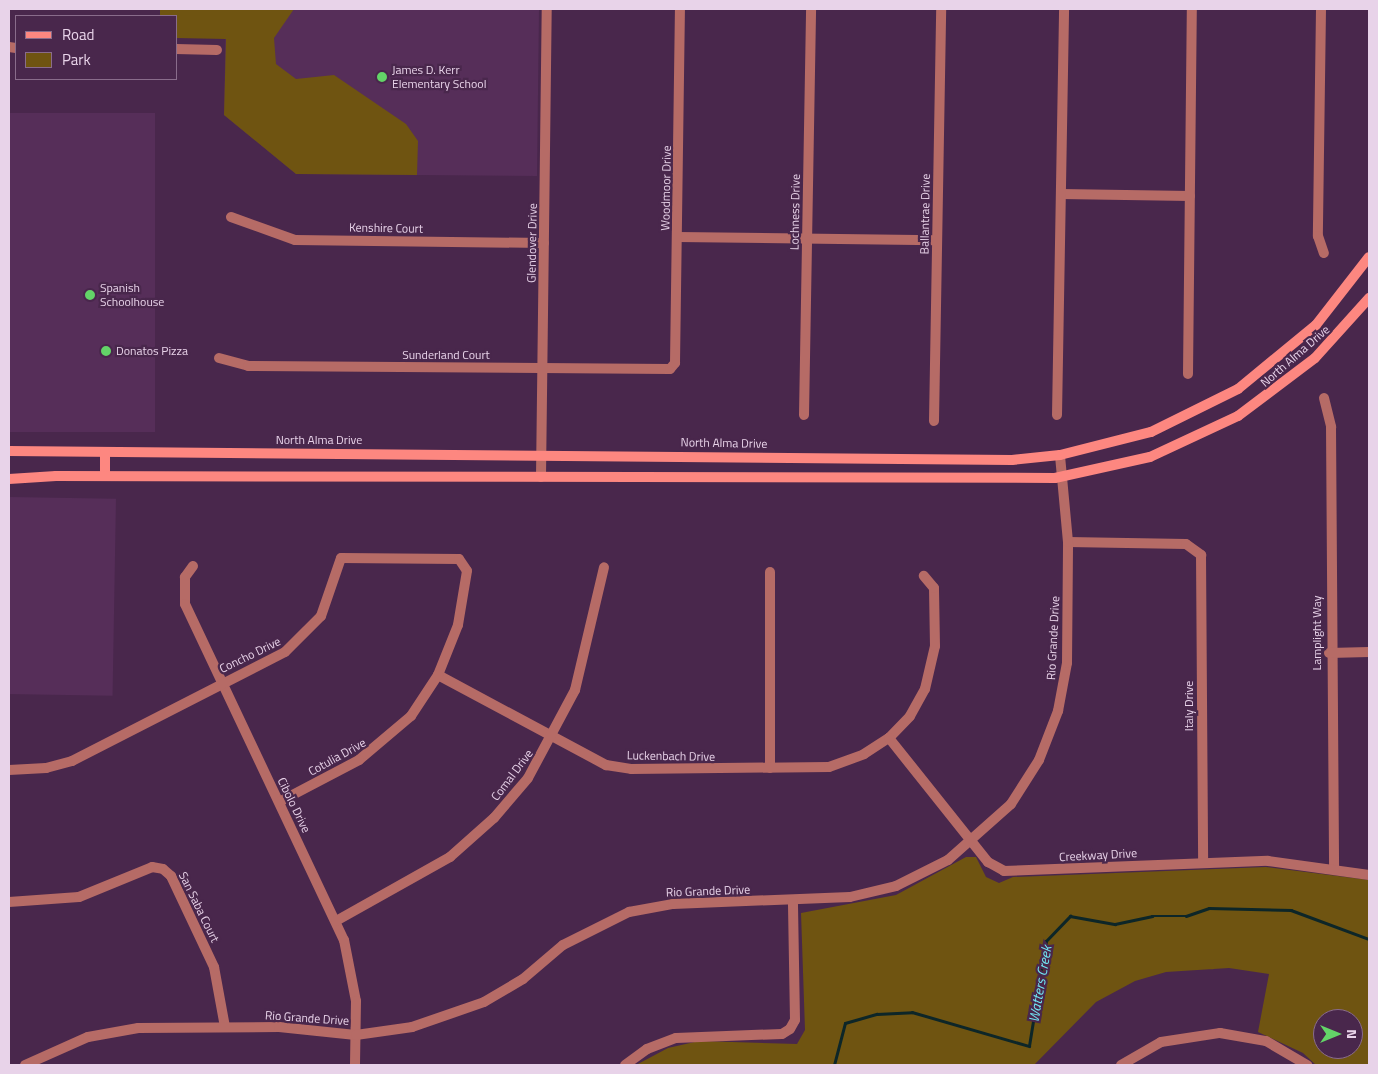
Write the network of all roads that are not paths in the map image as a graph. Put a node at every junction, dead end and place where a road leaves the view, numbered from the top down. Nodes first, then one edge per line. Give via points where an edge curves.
1 (547, 9) edge
2 (680, 9) edge
3 (811, 9) edge
4 (940, 9) edge
5 (1064, 9) edge
6 (1192, 9) edge
7 (1321, 9) edge
8 (178, 49) edge
9 (216, 50) dead end
10 (1061, 194) junction
11 (1190, 196) junction
12 (231, 217) dead end
13 (678, 237) junction
14 (807, 238) junction
15 (937, 240) junction
16 (544, 242) junction
17 (1324, 253) dead end
18 (1369, 257) edge
19 (1369, 298) edge
20 (219, 358) dead end
21 (672, 367) joint
22 (543, 368) junction
23 (1188, 374) dead end
24 (1324, 398) dead end
25 (804, 415) dead end
26 (1057, 415) dead end
27 (934, 420) dead end
28 (9, 451) edge
29 (105, 452) junction
30 (541, 454) junction
31 (1060, 455) junction
32 (105, 476) junction
33 (541, 477) junction
34 (1063, 477) junction
35 (9, 479) edge
36 (1068, 542) junction
37 (463, 562) joint
38 (193, 566) dead end
39 (604, 567) dead end
40 (770, 572) dead end
41 (924, 576) dead end
42 (1369, 652) edge
43 (1329, 653) junction
44 (438, 675) junction
45 (222, 683) junction
46 (889, 738) junction
47 (552, 739) junction
48 (770, 768) junction
49 (9, 770) edge
50 (279, 802) junction
51 (973, 842) junction
52 (1203, 862) junction
53 (1334, 868) junction
54 (1369, 875) edge
55 (793, 901) junction
56 (9, 902) edge
57 (336, 921) junction
58 (225, 1027) junction
59 (356, 1035) junction
60 (25, 1065) edge
61 (355, 1065) edge
62 (625, 1065) edge
63 (1121, 1065) edge
64 (1306, 1065) edge

1 - 16 street, Glendover Drive
2 - 13 street, Woodmoor Drive
3 - 14 street, Lochness Drive
4 - 15 street, Ballantrae Drive
5 - 10 street
6 - 11 street
7 - 17 street via 1318,236
8 - 9 street
10 - 11 street
10 - 26 street
11 - 23 street
12 - 16 street, Kenshire Court via 295,240
13 - 14 street
13 - 21 street, Woodmoor Drive
14 - 15 street
14 - 25 street, Lochness Drive
15 - 27 street, Ballantrae Drive
16 - 22 street, Glendover Drive
18 - 31 main road, North Alma Drive via 1316,325 1238,389 1151,432
19 - 34 main road, North Alma Drive via 1316,358 1238,416 1150,457
20 - 22 street, Sunderland Court via 248,366
21 - 22 street, Sunderland Court
22 - 30 street, Glendover Drive
24 - 43 street, Lamplight Way via 1331,427
28 - 29 main road, North Alma Drive
29 - 30 main road, North Alma Drive
29 - 32 main road
30 - 31 main road, North Alma Drive via 1004,460
30 - 33 street, Glendover Drive
31 - 34 street, Rio Grande Drive
32 - 33 main road, North Alma Drive
32 - 35 main road, North Alma Drive
33 - 34 main road, North Alma Drive via 986,481
34 - 36 street, Rio Grande Drive
36 - 51 street, Rio Grande Drive via 1067,663 1058,711 1028,779
36 - 52 street, Italy Drive via 1186,544 1199,551
37 - 44 street, Cotulia Drive via 467,571 463,603
37 - 45 street, Concho Drive via 455,558 341,558 327,606 304,637 285,652
38 - 45 street, Cibolo Drive via 185,577 185,604
39 - 47 street, Comal Drive via 583,669
40 - 48 street
41 - 46 street, Luckenbach Drive via 934,588 932,669 918,703
42 - 43 street
43 - 53 street, Lamplight Way
44 - 47 street, Luckenbach Drive
44 - 50 street, Cotulia Drive via 411,716 376,750
45 - 49 street, Concho Drive via 72,761 46,768
45 - 50 street, Cibolo Drive
46 - 48 street, Luckenbach Drive via 864,754 829,766
46 - 51 street, Creekway Drive
47 - 48 street, Luckenbach Drive via 590,759 631,769
47 - 57 street, Comal Drive via 509,802 466,844 417,879
50 - 57 street, Cibolo Drive
51 - 52 street, Creekway Drive via 988,862 1004,871
51 - 55 street, Rio Grande Drive via 931,870 884,890 845,898
52 - 53 street, Creekway Drive via 1268,861
53 - 54 street, Creekway Drive
55 - 59 street, Rio Grande Drive via 673,904 629,912 562,945 523,979 484,1002 412,1027
55 - 62 street via 794,1020 790,1029 782,1034 676,1038 647,1049
56 - 58 street, San Saba Court via 79,896 152,867 163,869 171,876 214,967
57 - 59 street, Cibolo Drive via 354,981
58 - 59 street, Rio Grande Drive
58 - 60 street, Rio Grande Drive via 105,1033 72,1042
59 - 61 street, Cibolo Drive
63 - 64 street via 1161,1042 1220,1033 1266,1041

